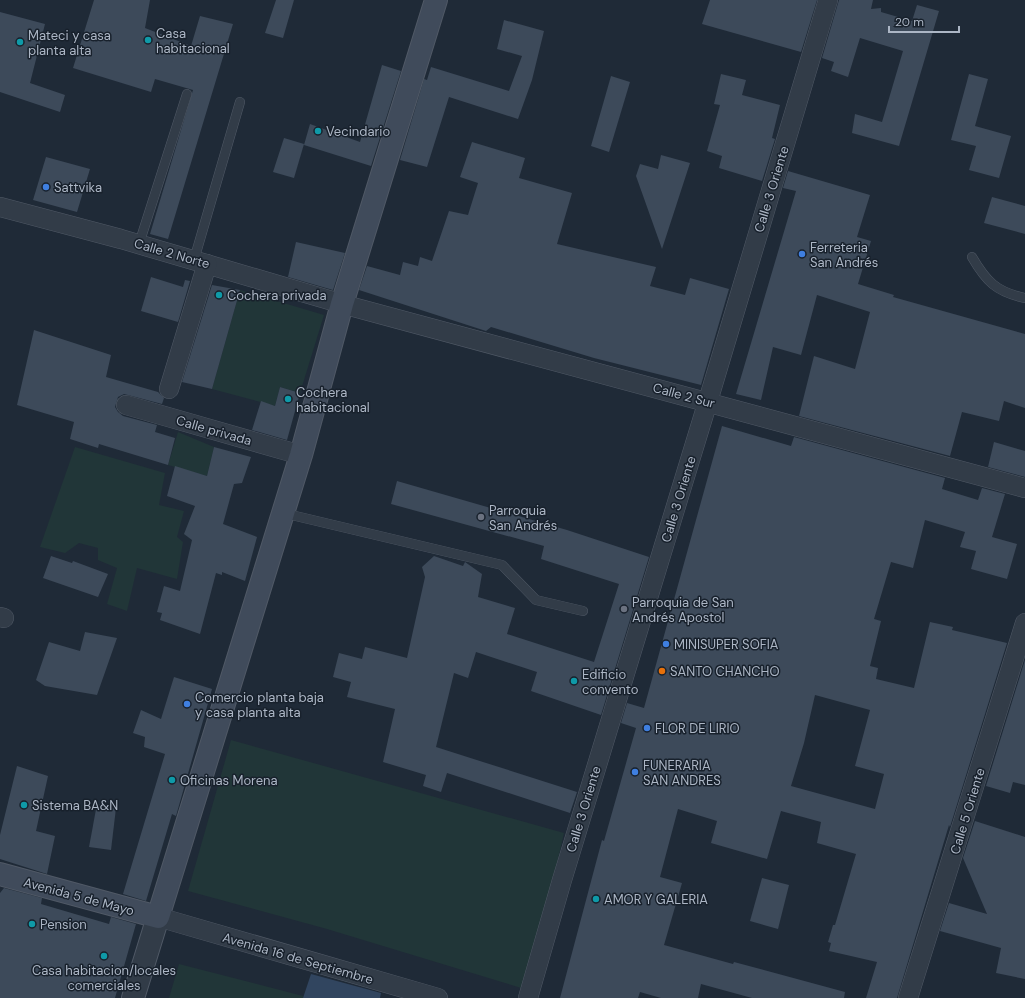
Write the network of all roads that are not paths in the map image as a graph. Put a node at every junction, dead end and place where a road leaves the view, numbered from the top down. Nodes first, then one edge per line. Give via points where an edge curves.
1 (436, 0) edge
2 (828, 0) edge
3 (187, 94) dead end
4 (240, 102) dead end
5 (0, 207) edge
6 (139, 244) junction
7 (972, 257) dead end
8 (200, 262) junction
9 (1025, 298) edge
10 (342, 304) junction
11 (169, 389) dead end
12 (708, 401) junction
13 (126, 405) dead end
14 (301, 455) junction
15 (1025, 488) edge
16 (283, 513) junction
17 (583, 611) dead end
18 (1025, 623) edge
19 (0, 874) edge
20 (158, 918) junction
21 (133, 998) edge
22 (438, 998) edge
23 (528, 998) edge
24 (908, 998) edge

1 - 10 main road
2 - 12 street, Calle 3 Oriente
3 - 6 lane
4 - 8 lane
5 - 6 street, Calle 2 Norte
6 - 8 street, Calle 2 Norte
7 - 9 lane via 984,278 1000,289
8 - 10 street, Calle 2 Norte
8 - 11 street
10 - 12 street, Calle 2 Sur
10 - 14 main road
12 - 15 street, Calle 2 Sur
12 - 23 street, Calle 3 Oriente
13 - 14 street, Calle privada
14 - 16 main road
16 - 17 lane via 502,565 536,600
16 - 20 main road
18 - 24 street, Calle 5 Oriente
19 - 20 main road, Avenida 5 de Mayo
20 - 21 street
20 - 22 street, Avenida 16 de Septiembre

